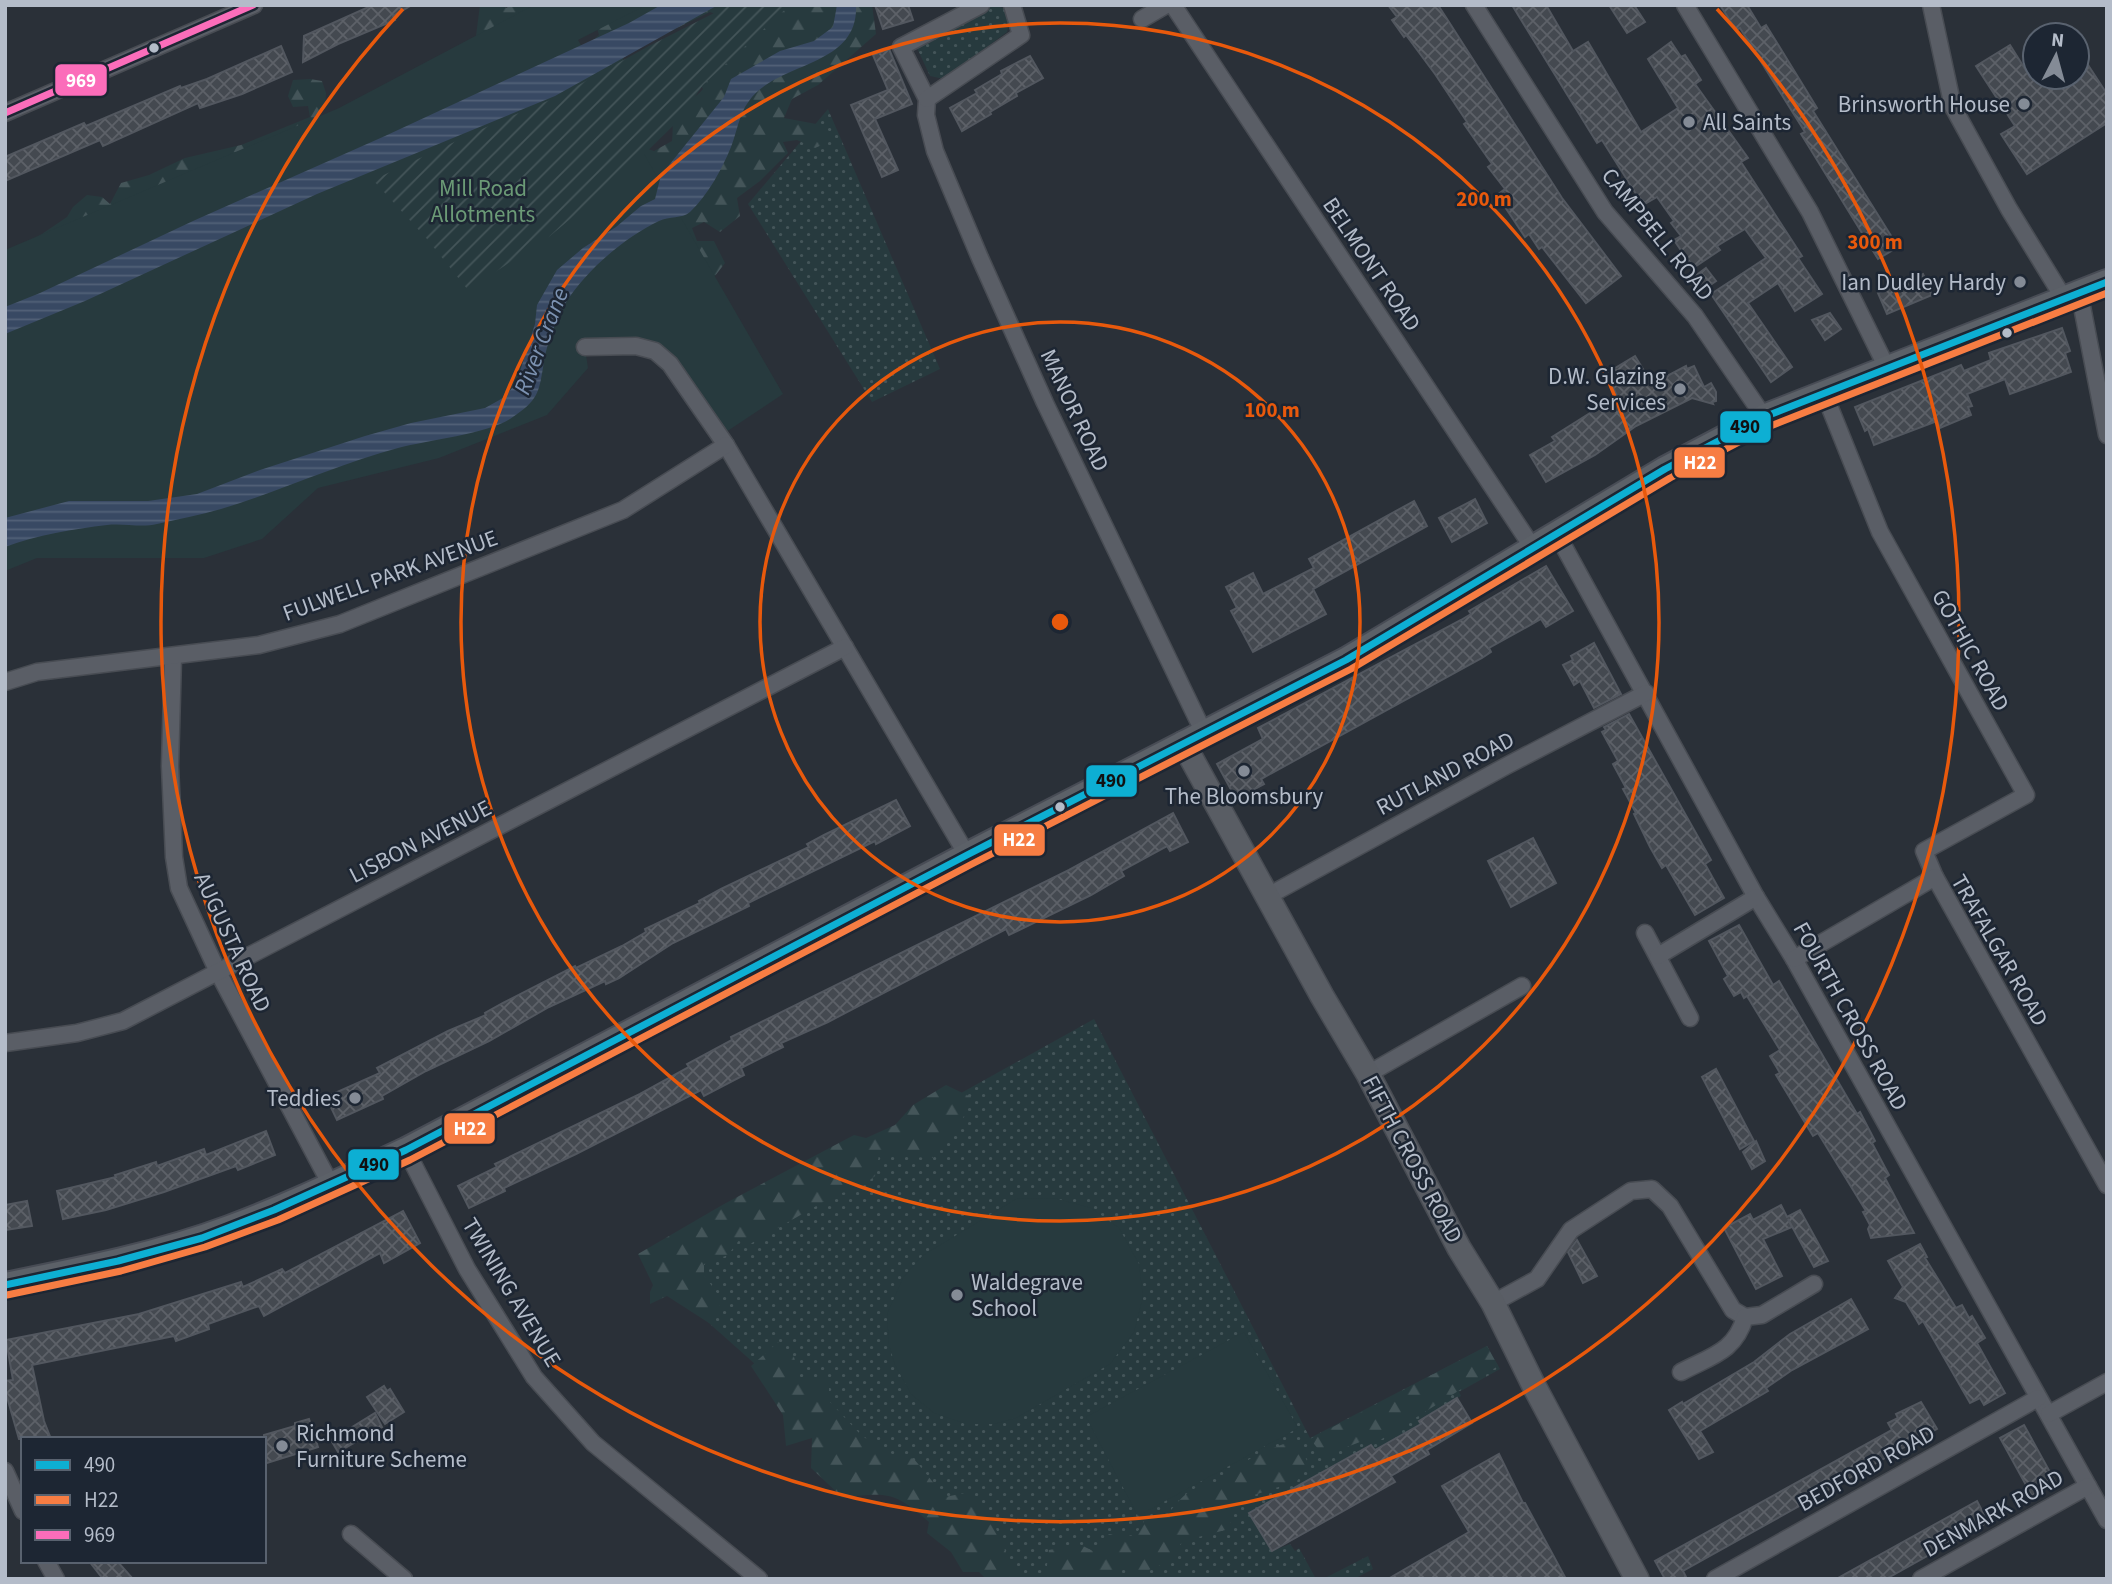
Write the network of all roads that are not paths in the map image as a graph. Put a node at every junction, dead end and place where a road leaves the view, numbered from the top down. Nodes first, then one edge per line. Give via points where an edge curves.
1 (254, 5) edge
2 (981, 5) edge
3 (1012, 5) edge
4 (1166, 5) edge
5 (1172, 5) edge
6 (1474, 5) edge
7 (1685, 5) edge
8 (1931, 5) edge
9 (1142, 19) dead end
10 (927, 99) junction
11 (5, 113) edge
12 (2107, 282) edge
13 (2071, 294) junction
14 (585, 347) dead end
15 (1887, 368) junction
16 (1824, 393) junction
17 (1764, 418) junction
18 (2107, 435) edge
19 (726, 445) junction
20 (1557, 534) junction
21 (1533, 548) junction
22 (845, 647) junction
23 (173, 657) junction
24 (5, 682) edge
25 (1646, 693) junction
26 (1193, 738) junction
27 (967, 855) junction
28 (1935, 877) junction
29 (1268, 896) junction
30 (1756, 897) junction
31 (1645, 933) dead end
32 (1658, 956) junction
33 (1794, 959) junction
34 (218, 972) junction
35 (1522, 986) dead end
36 (1690, 1018) dead end
37 (5, 1043) edge
38 (1368, 1074) junction
39 (406, 1150) junction
40 (331, 1185) junction
41 (2107, 1185) edge
42 (1815, 1284) dead end
43 (5, 1285) edge
44 (1493, 1303) junction
45 (1745, 1317) junction
46 (1681, 1372) dead end
47 (2107, 1382) edge
48 (2038, 1398) junction
49 (2049, 1414) junction
50 (5, 1471) edge
51 (2088, 1486) junction
52 (21, 1507) edge
53 (2107, 1520) edge
54 (351, 1534) dead end
55 (47, 1563) edge
56 (56, 1579) edge
57 (404, 1579) edge
58 (759, 1579) edge
59 (1637, 1579) edge
60 (1715, 1579) edge
61 (1922, 1579) edge

1 - 11 street
2 - 10 street, MANOR ROAD via 901,47
3 - 10 street via 1021,35
4 - 9 street
5 - 21 street, BELMONT ROAD
6 - 17 street, CAMPBELL ROAD via 1605,212 1695,316
7 - 15 street via 1810,212
8 - 13 street via 1953,107 2009,209
10 - 26 street, MANOR ROAD via 934,151
12 - 13 main road
13 - 15 main road
13 - 18 street
14 - 19 street via 636,346 655,351 670,364
15 - 16 main road
16 - 17 main road
16 - 28 street, GOTHIC ROAD via 1880,532 2026,795 1924,851
17 - 20 main road via 1665,469
19 - 22 street
19 - 23 street, FULWELL PARK AVENUE via 623,510 340,624 259,645
20 - 21 main road
20 - 25 street, FOURTH CROSS ROAD
21 - 26 main road via 1346,660
22 - 27 street
22 - 34 street, LISBON AVENUE
23 - 24 street, FULWELL PARK AVENUE via 37,672
23 - 34 street, AUGUSTA ROAD via 170,766 174,857 179,888
25 - 29 street, RUTLAND ROAD
25 - 30 street, FOURTH CROSS ROAD
26 - 27 main road
26 - 29 street, FIFTH CROSS ROAD
27 - 39 main road
28 - 33 street, TRAFALGAR ROAD
28 - 41 street, TRAFALGAR ROAD
29 - 38 street, FIFTH CROSS ROAD
30 - 32 street
30 - 33 street, FOURTH CROSS ROAD
31 - 32 street
32 - 36 street
33 - 48 street, FOURTH CROSS ROAD
34 - 37 street, LISBON AVENUE via 122,1021
34 - 40 street, AUGUSTA ROAD
35 - 38 street
38 - 44 street, FIFTH CROSS ROAD
39 - 40 main road
39 - 58 street, TWINING AVENUE via 467,1269 534,1377 593,1443
40 - 43 main road via 228,1229 105,1265
42 - 45 street via 1762,1315
44 - 45 street via 1537,1279 1571,1230 1631,1191 1652,1189 1670,1206 1733,1310
44 - 59 street, FIFTH CROSS ROAD
45 - 46 street via 1740,1333 1728,1347
47 - 49 street
48 - 49 street, FOURTH CROSS ROAD
48 - 60 street, BEDFORD ROAD
49 - 51 street, FOURTH CROSS ROAD
50 - 52 street
51 - 53 street, FOURTH CROSS ROAD
51 - 61 street, DENMARK ROAD
54 - 57 street
55 - 56 street

